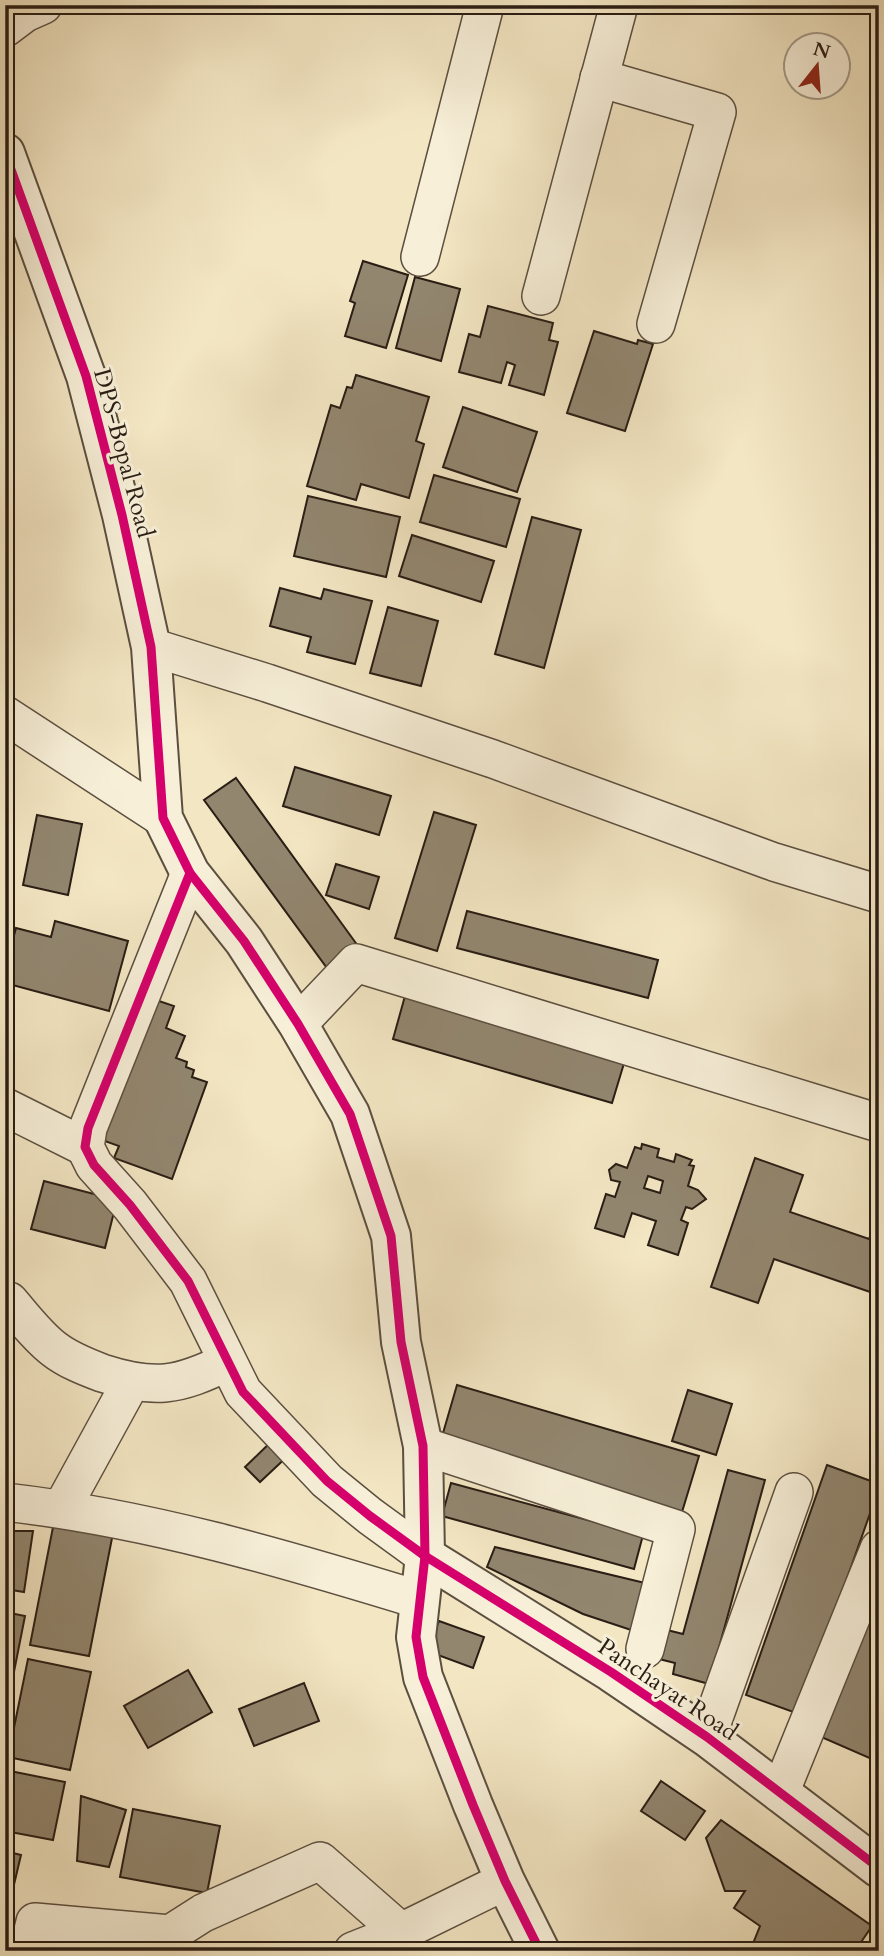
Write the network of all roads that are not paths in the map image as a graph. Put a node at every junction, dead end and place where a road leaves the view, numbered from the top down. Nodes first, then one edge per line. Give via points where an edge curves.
1 (43, 5) edge
2 (485, 5) edge
3 (619, 5) edge
4 (5, 28) edge
5 (600, 78) junction
6 (5, 153) edge
7 (420, 257) dead end
8 (541, 296) dead end
9 (656, 324) dead end
10 (151, 647) junction
11 (5, 715) edge
12 (163, 818) junction
13 (190, 873) junction
14 (879, 894) edge
15 (298, 1024) junction
16 (12, 1118) edge
17 (879, 1123) edge
18 (85, 1147) junction
19 (9, 1301) dead end
20 (227, 1362) junction
21 (131, 1382) junction
22 (423, 1446) junction
23 (794, 1492) dead end
24 (5, 1502) edge
25 (62, 1508) junction
26 (879, 1549) edge
27 (425, 1556) junction
28 (420, 1600) junction
29 (645, 1649) dead end
30 (707, 1737) junction
31 (780, 1793) junction
32 (879, 1868) edge
33 (505, 1881) junction
34 (401, 1931) junction
35 (28, 1951) edge
36 (353, 1951) edge
37 (541, 1951) edge

1 - 4 street
2 - 7 street
3 - 5 street
5 - 8 street
5 - 9 street via 717,112
6 - 10 street, DPS-Bopal Road via 86,376
10 - 12 street, DPS-Bopal Road
10 - 14 street via 493,759 774,862
11 - 12 street
12 - 13 street
13 - 15 street via 244,941
13 - 18 street via 88,1128
15 - 17 street via 356,963
15 - 22 street via 350,1114 391,1236 401,1342
16 - 18 street
18 - 20 street via 94,1165 187,1281
19 - 21 street via 54,1349 82,1366
20 - 21 street via 194,1378 163,1384
20 - 27 street via 243,1392 327,1481
21 - 25 street
22 - 27 street
22 - 29 street via 676,1529
23 - 30 street
24 - 25 street
25 - 28 street via 261,1552
26 - 31 street
27 - 28 street
27 - 30 street, Panchayat Road
28 - 33 street via 415,1637 423,1677
30 - 31 street, Panchayat Road
31 - 32 street, Panchayat Road
33 - 34 street
33 - 37 street
34 - 35 street via 320,1861 203,1913 170,1934 35,1922
34 - 36 street

